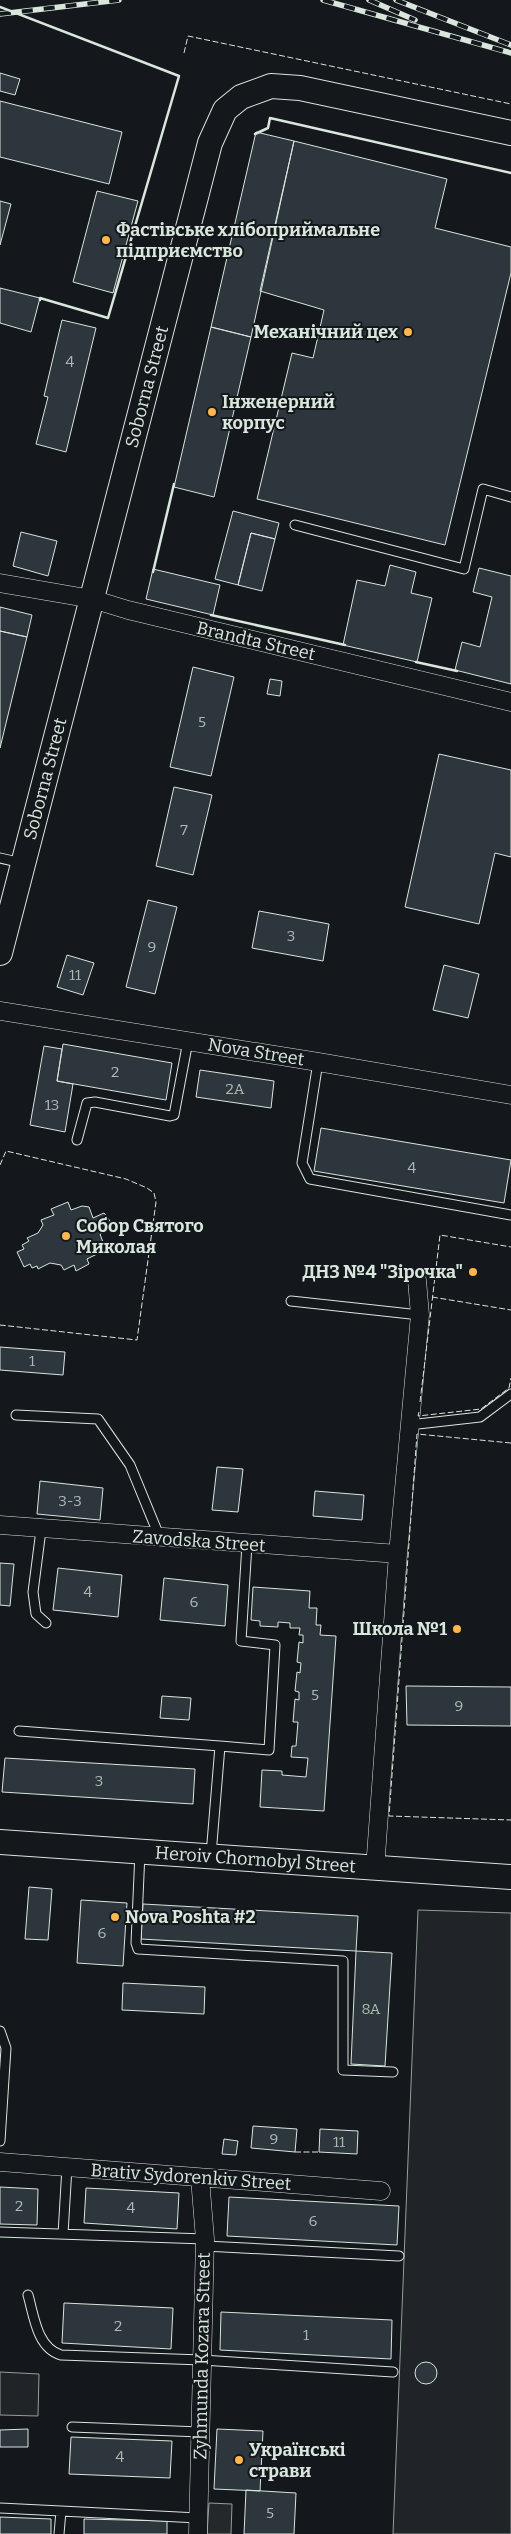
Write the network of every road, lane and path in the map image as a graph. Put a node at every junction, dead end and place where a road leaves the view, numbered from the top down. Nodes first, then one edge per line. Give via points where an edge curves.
1 (511, 133) edge
2 (511, 497) edge
3 (294, 525) dead end
4 (0, 583) edge
5 (92, 599) junction
6 (511, 702) edge
7 (11, 861) edge
8 (0, 953) edge
9 (0, 1012) edge
10 (188, 1041) junction
11 (318, 1062) junction
12 (511, 1095) edge
13 (77, 1140) dead end
14 (511, 1215) edge
15 (417, 1280) dead end
16 (291, 1301) dead end
17 (420, 1315) junction
18 (511, 1394) edge
19 (16, 1415) dead end
20 (409, 1425) junction
21 (0, 1526) edge
22 (41, 1530) junction
23 (160, 1538) junction
24 (247, 1544) junction
25 (398, 1554) junction
26 (46, 1623) dead end
27 (19, 1731) dead end
28 (220, 1746) junction
29 (0, 1842) edge
30 (140, 1852) junction
31 (211, 1858) junction
32 (374, 1869) junction
33 (511, 1877) edge
34 (0, 2031) edge
35 (393, 2072) dead end
36 (0, 2141) edge
37 (0, 2162) edge
38 (67, 2167) junction
39 (200, 2178) junction
40 (381, 2191) dead end
41 (0, 2232) edge
42 (62, 2234) junction
43 (205, 2243) junction
44 (399, 2256) dead end
45 (28, 2295) dead end
46 (202, 2360) junction
47 (393, 2372) dead end
48 (72, 2427) dead end
49 (201, 2432) junction
50 (0, 2508) edge
51 (61, 2511) junction
52 (198, 2526) edge
53 (60, 2534) edge

1 - 5 main road, Soborna Street via 281,86 271,86 241,97 225,110 210,143
2 - 3 lane via 483,489 464,569
4 - 5 street, Brandta Street
5 - 6 street, Brandta Street via 110,606
5 - 7 main road, Soborna Street
7 - 8 main road, Soborna Street
9 - 10 street, Nova Street
10 - 11 street, Nova Street
10 - 13 lane via 174,1115 86,1103
11 - 12 street, Nova Street
11 - 14 lane via 302,1163 310,1178
15 - 17 street
16 - 17 lane
17 - 20 street
18 - 20 lane via 480,1418
19 - 23 lane via 98,1419 130,1465
20 - 25 street
21 - 22 street, Zavodska Street
22 - 23 street, Zavodska Street
22 - 26 lane via 33,1592 36,1614
23 - 24 street, Zavodska Street
24 - 25 street, Zavodska Street
24 - 28 lane via 241,1641 275,1645 269,1750
25 - 32 street
27 - 28 lane
28 - 31 lane
29 - 30 main road, Heroiv Chornobyl Street
30 - 31 main road, Heroiv Chornobyl Street
30 - 35 lane via 138,1949 343,1961 343,2070
31 - 32 main road, Heroiv Chornobyl Street
32 - 33 main road, Heroiv Chornobyl Street
34 - 36 lane via 6,2048
37 - 38 street, Brativ Sydorenkiv Street
38 - 39 street, Brativ Sydorenkiv Street
38 - 42 lane
39 - 40 street, Brativ Sydorenkiv Street
39 - 43 street, Zyhmunda Kozara Street
41 - 42 lane
42 - 43 lane
43 - 44 lane
43 - 46 street, Zyhmunda Kozara Street
45 - 46 lane via 40,2333 51,2352
46 - 47 lane
46 - 49 street, Zyhmunda Kozara Street
48 - 49 lane
49 - 52 street, Zyhmunda Kozara Street
50 - 51 lane
51 - 52 lane
51 - 53 lane

